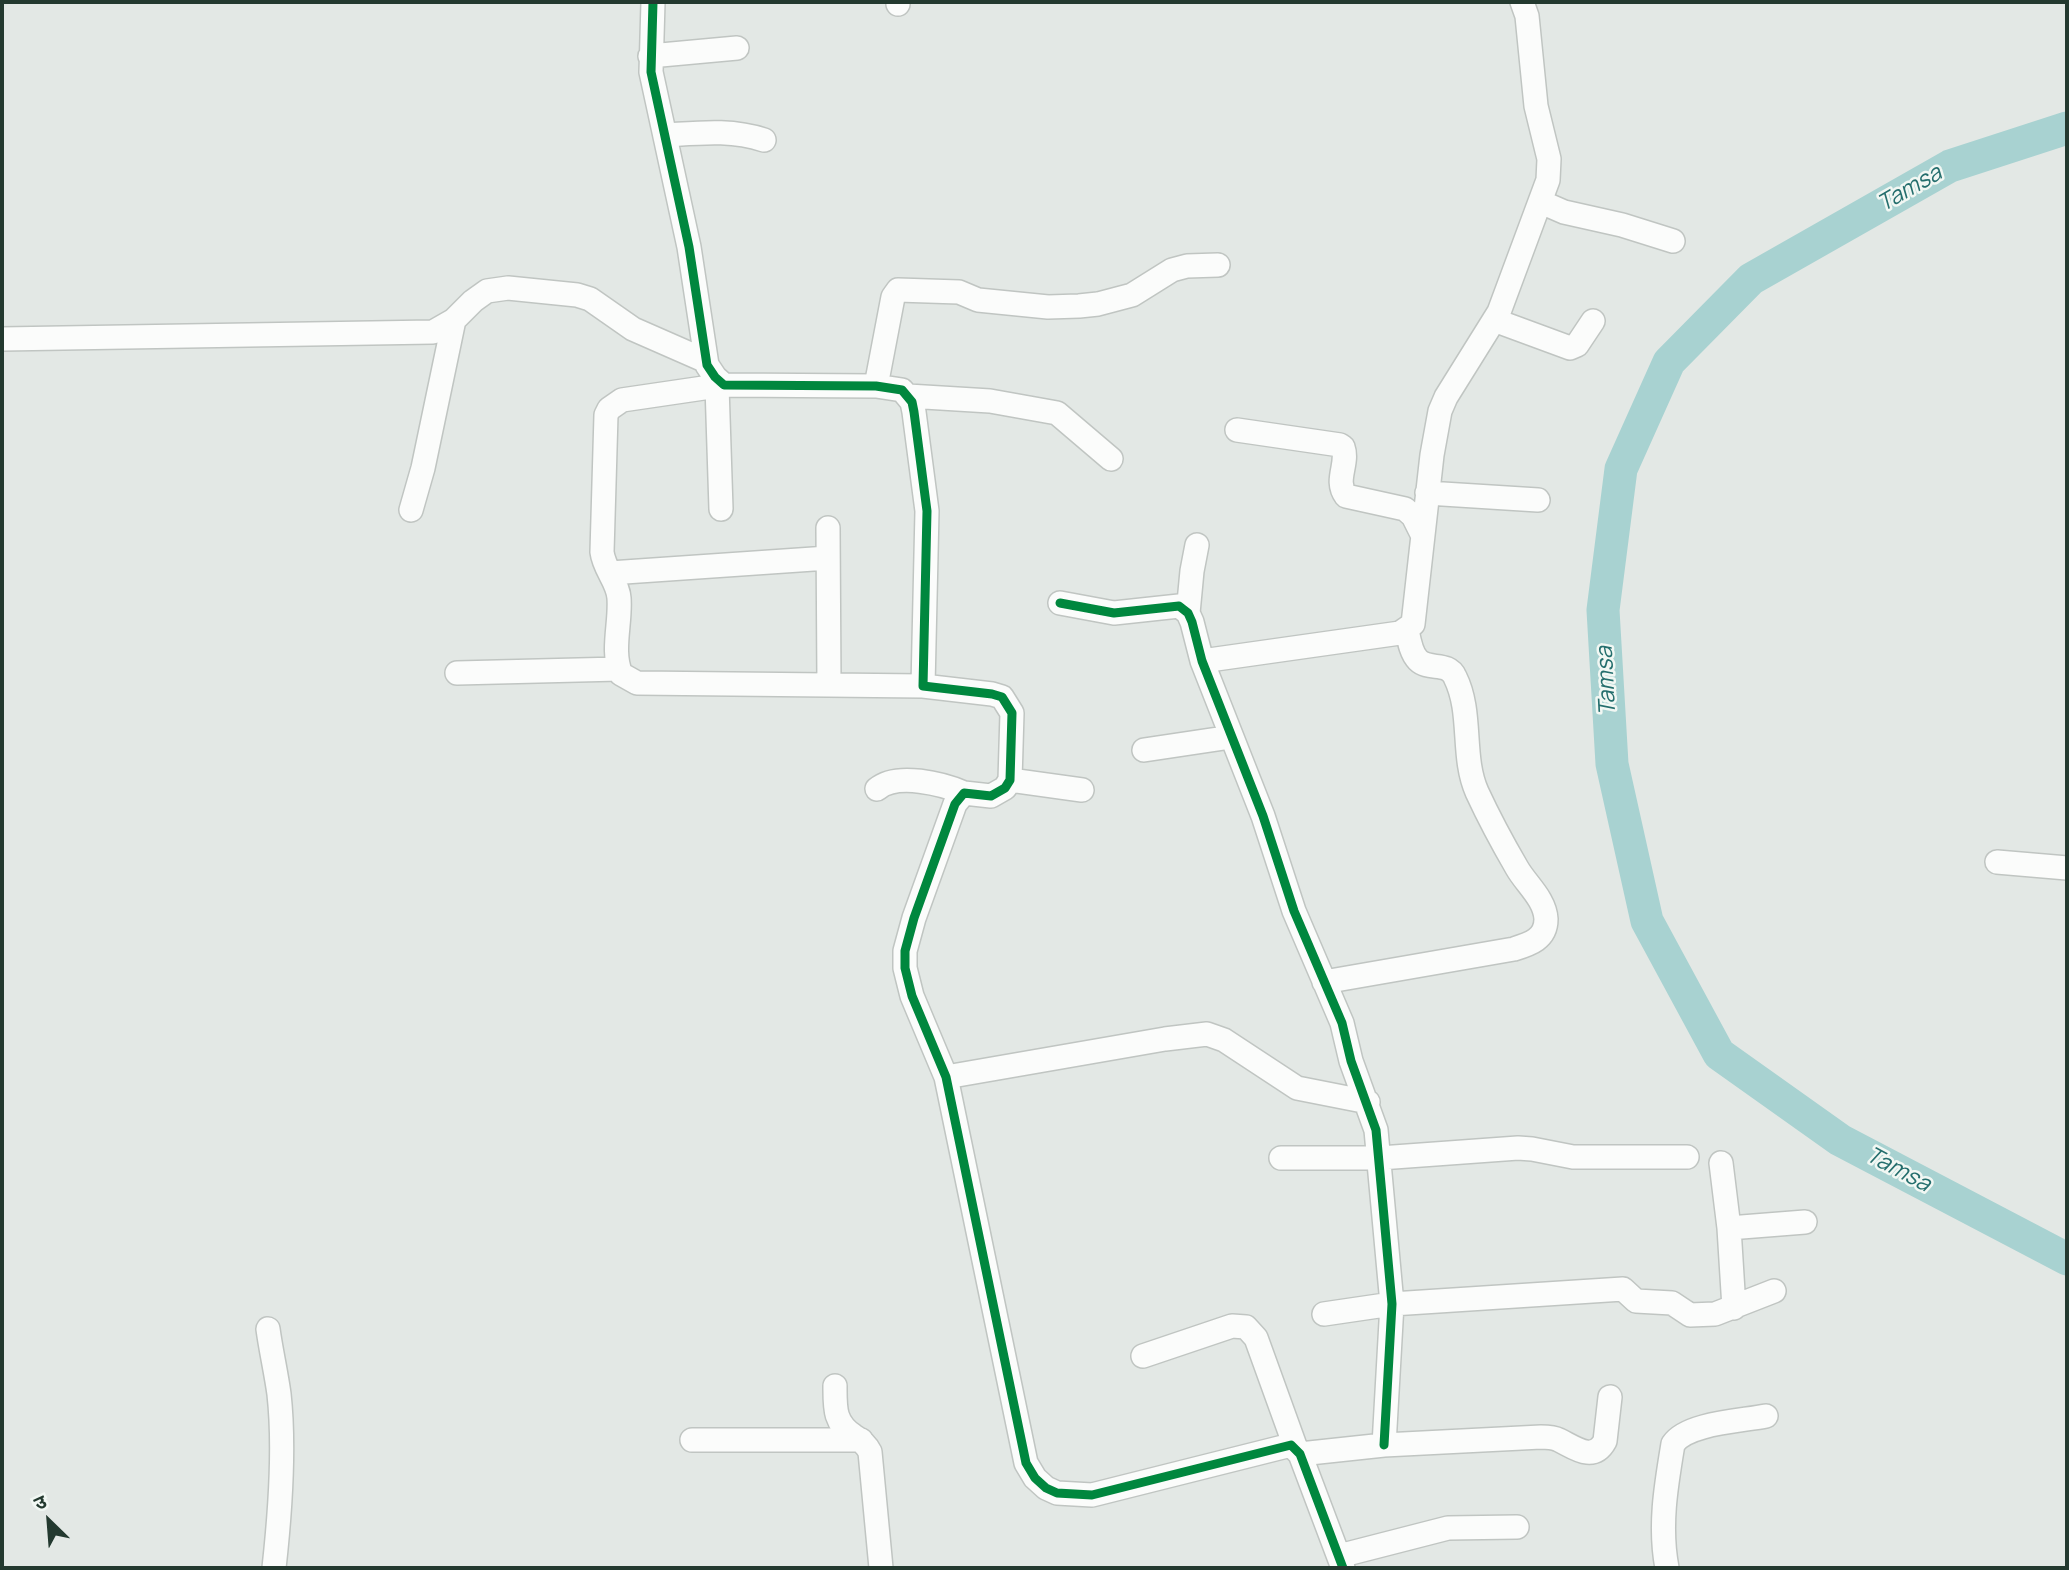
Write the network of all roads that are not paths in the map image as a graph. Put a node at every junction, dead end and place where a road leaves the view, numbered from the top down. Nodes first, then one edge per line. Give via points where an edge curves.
1 (653, 2) edge
2 (1522, 2) edge
3 (737, 48) dead end
4 (650, 56) junction
5 (665, 135) junction
6 (764, 140) dead end
7 (1541, 202) junction
8 (1673, 241) dead end
9 (1218, 265) dead end
10 (454, 320) junction
11 (1494, 320) junction
12 (1592, 321) dead end
13 (2, 339) edge
14 (706, 361) junction
15 (721, 385) junction
16 (876, 386) junction
17 (908, 396) junction
18 (1237, 430) dead end
19 (1111, 459) dead end
20 (1427, 493) junction
21 (1538, 499) dead end
22 (721, 509) dead end
23 (411, 510) dead end
24 (828, 528) dead end
25 (1422, 534) junction
26 (1197, 545) dead end
27 (828, 558) junction
28 (610, 573) junction
29 (1060, 603) dead end
30 (1188, 613) junction
31 (1407, 630) junction
32 (1202, 661) junction
33 (619, 669) junction
34 (457, 673) dead end
35 (829, 685) junction
36 (923, 686) junction
37 (1231, 737) junction
38 (1144, 750) dead end
39 (1010, 780) junction
40 (877, 789) dead end
41 (1082, 790) dead end
42 (964, 793) junction
43 (1997, 862) dead end
44 (2067, 868) edge
45 (1324, 982) junction
46 (946, 1077) junction
47 (1368, 1102) junction
48 (1687, 1157) dead end
49 (1281, 1158) dead end
50 (1380, 1158) junction
51 (1721, 1163) dead end
52 (1805, 1222) dead end
53 (1729, 1228) junction
54 (1774, 1291) dead end
55 (1392, 1304) junction
56 (1734, 1308) junction
57 (1324, 1314) dead end
58 (268, 1329) dead end
59 (1143, 1356) dead end
60 (835, 1386) dead end
61 (1610, 1397) dead end
62 (1766, 1416) dead end
63 (692, 1440) dead end
64 (861, 1440) junction
65 (1384, 1445) junction
66 (1297, 1450) junction
67 (1517, 1527) dead end
68 (1341, 1562) edge
69 (274, 1568) edge
70 (881, 1568) edge
71 (1667, 1568) edge

1 - 4 street
2 - 7 street via 1536,106 1549,159
3 - 4 street
4 - 5 street
5 - 6 street via 722,131
5 - 14 street via 689,247
7 - 8 street
7 - 11 street
9 - 16 street via 1172,270 1132,295 1088,305 1048,307 978,300 959,292 898,290
10 - 13 street via 433,332 413,333
10 - 14 street via 480,295 496,289 577,295 633,329
10 - 23 street
11 - 12 street via 1570,348 1577,345
11 - 20 street via 1442,404
14 - 15 street
15 - 16 street
15 - 22 street
15 - 28 street via 631,398 609,408 603,552
16 - 17 street via 897,388
17 - 19 street via 990,401 1057,413
17 - 36 street via 927,511
18 - 25 street via 1343,447 1343,493 1405,509
20 - 21 street
20 - 25 street
24 - 27 street
25 - 31 street via 1413,624
26 - 30 street
27 - 28 street
27 - 35 street
28 - 33 street via 620,600
29 - 30 street via 1114,613 1179,606
30 - 32 street
31 - 32 street
31 - 45 street via 1418,660 1448,668 1455,676 1474,782 1516,866 1540,900 1546,919 1544,932 1538,940 1514,949
32 - 37 street
33 - 34 street
33 - 35 street via 637,684
35 - 36 street
36 - 39 street via 1002,697 1012,713
37 - 38 street
37 - 45 street
39 - 41 street
39 - 42 street via 990,796
40 - 42 street via 886,783 929,782
42 - 46 street via 951,814 905,951 907,982
43 - 44 street
45 - 47 street
46 - 47 street via 1207,1034 1224,1040 1297,1088
46 - 66 street via 1022,1447 1035,1478 1057,1493 1092,1495 1286,1444
47 - 50 street
48 - 50 street via 1573,1157 1518,1148
49 - 50 street
50 - 55 street
51 - 53 street
52 - 53 street
53 - 56 street
54 - 56 street
55 - 56 street via 1623,1289 1636,1301 1672,1303 1690,1315
55 - 57 street
55 - 65 street
58 - 69 street via 281,1433
59 - 66 street via 1232,1326 1246,1327 1256,1338
60 - 64 street via 838,1423
61 - 65 street via 1605,1441 1595,1450 1577,1451 1558,1439 1541,1437
62 - 71 street via 1693,1429 1677,1438 1664,1496
63 - 64 street
64 - 70 street via 873,1465
65 - 66 street
66 - 68 street
67 - 68 street via 1448,1528

